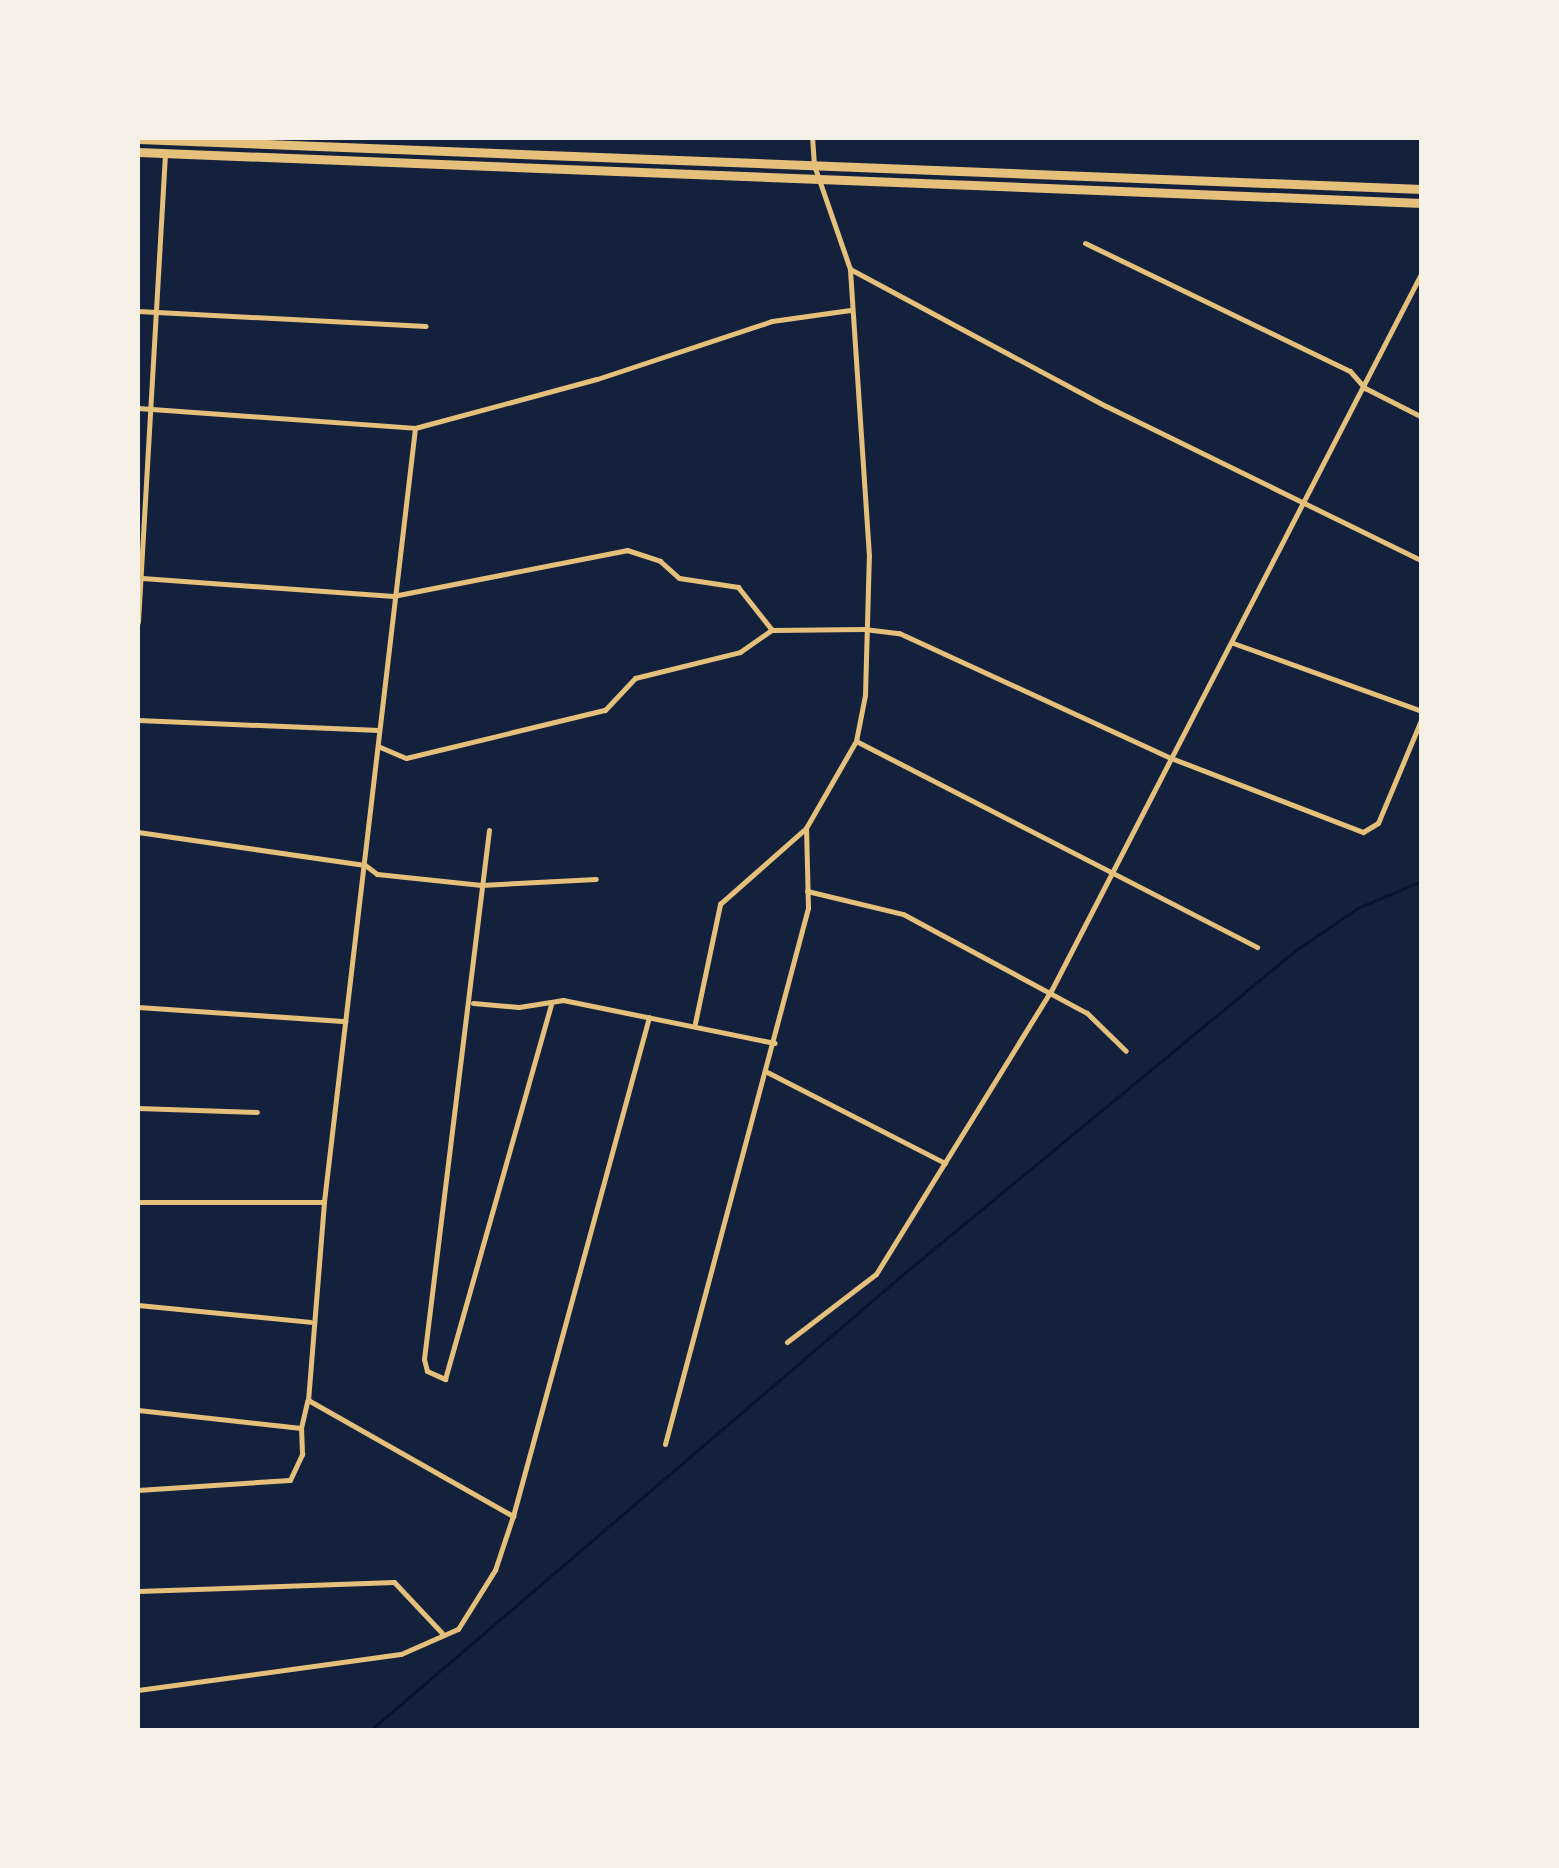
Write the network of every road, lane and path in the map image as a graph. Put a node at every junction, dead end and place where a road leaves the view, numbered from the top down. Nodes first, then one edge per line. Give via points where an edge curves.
1 (812, 138) edge
2 (138, 139) edge
3 (138, 152) edge
4 (165, 153) junction
5 (814, 165) junction
6 (820, 179) junction
7 (1422, 188) edge
8 (1422, 203) edge
9 (1084, 243) dead end
10 (850, 269) junction
11 (1422, 272) edge
12 (138, 310) edge
13 (850, 310) junction
14 (156, 312) junction
15 (426, 326) dead end
16 (1365, 388) junction
17 (138, 408) edge
18 (150, 409) junction
19 (1422, 417) edge
20 (415, 428) junction
21 (1302, 504) junction
22 (140, 509) edge
23 (1422, 561) edge
24 (142, 578) junction
25 (393, 596) junction
26 (138, 608) edge
27 (138, 622) edge
28 (864, 629) junction
29 (772, 630) junction
30 (1233, 642) junction
31 (1422, 715) edge
32 (138, 720) edge
33 (381, 730) junction
34 (856, 741) junction
35 (380, 747) junction
36 (1171, 758) junction
37 (806, 828) junction
38 (488, 830) dead end
39 (138, 832) edge
40 (365, 865) junction
41 (1108, 872) junction
42 (596, 879) dead end
43 (480, 884) junction
44 (807, 891) junction
45 (1258, 947) dead end
46 (1051, 991) junction
47 (472, 1003) junction
48 (551, 1004) junction
49 (138, 1007) edge
50 (649, 1016) junction
51 (346, 1021) junction
52 (695, 1024) junction
53 (775, 1043) junction
54 (1126, 1051) dead end
55 (767, 1072) junction
56 (138, 1108) edge
57 (258, 1112) dead end
58 (945, 1163) junction
59 (138, 1202) edge
60 (324, 1202) junction
61 (138, 1305) edge
62 (310, 1322) junction
63 (787, 1342) dead end
64 (308, 1400) junction
65 (138, 1410) edge
66 (302, 1428) junction
67 (665, 1444) dead end
68 (138, 1490) edge
69 (513, 1516) junction
70 (138, 1591) edge
71 (442, 1633) junction
72 (138, 1690) edge

1 - 5 street
2 - 5 highway
3 - 4 highway
4 - 6 highway
4 - 14 street
5 - 6 street
5 - 7 highway
6 - 8 highway
6 - 10 street
9 - 16 street via 1350,371
10 - 13 street
10 - 21 street
11 - 16 street
12 - 14 street
13 - 20 street via 772,321 598,379
13 - 28 street via 869,556
14 - 15 street
14 - 18 street
16 - 19 street
16 - 21 street
17 - 18 street
18 - 20 street
18 - 22 street
20 - 25 street
21 - 23 street
21 - 30 street
22 - 24 street
24 - 25 street
24 - 26 street
25 - 29 street via 627,550 660,561 680,578 738,587
25 - 33 street
26 - 27 street
28 - 29 street
28 - 34 street via 865,695
28 - 36 street via 899,633
29 - 35 street via 740,652 635,678 606,710 406,758
30 - 31 street
30 - 36 street
31 - 36 street via 1378,823 1363,832
32 - 33 street
33 - 35 street
34 - 37 street
34 - 41 street
35 - 40 street
36 - 41 street
37 - 44 street
37 - 52 street via 720,904
38 - 43 street
39 - 40 street
40 - 43 street via 377,874
40 - 51 street
41 - 45 street
41 - 46 street
42 - 43 street
43 - 47 street
44 - 46 street via 903,914
44 - 53 street
46 - 54 street via 1087,1013
46 - 58 street
47 - 48 street
47 - 48 street via 424,1358 427,1371 445,1379
48 - 50 street via 563,1000
49 - 51 street
50 - 52 street
50 - 69 street
51 - 60 street
52 - 53 street
53 - 55 street
55 - 58 street
55 - 67 street
56 - 57 street
58 - 63 street via 876,1274
59 - 60 street
60 - 62 street
61 - 62 street
62 - 64 street
64 - 66 street
64 - 69 street
65 - 66 street
66 - 68 street via 302,1454 290,1480
69 - 71 street via 495,1570 458,1629
70 - 71 street via 394,1582
71 - 72 street via 401,1654

